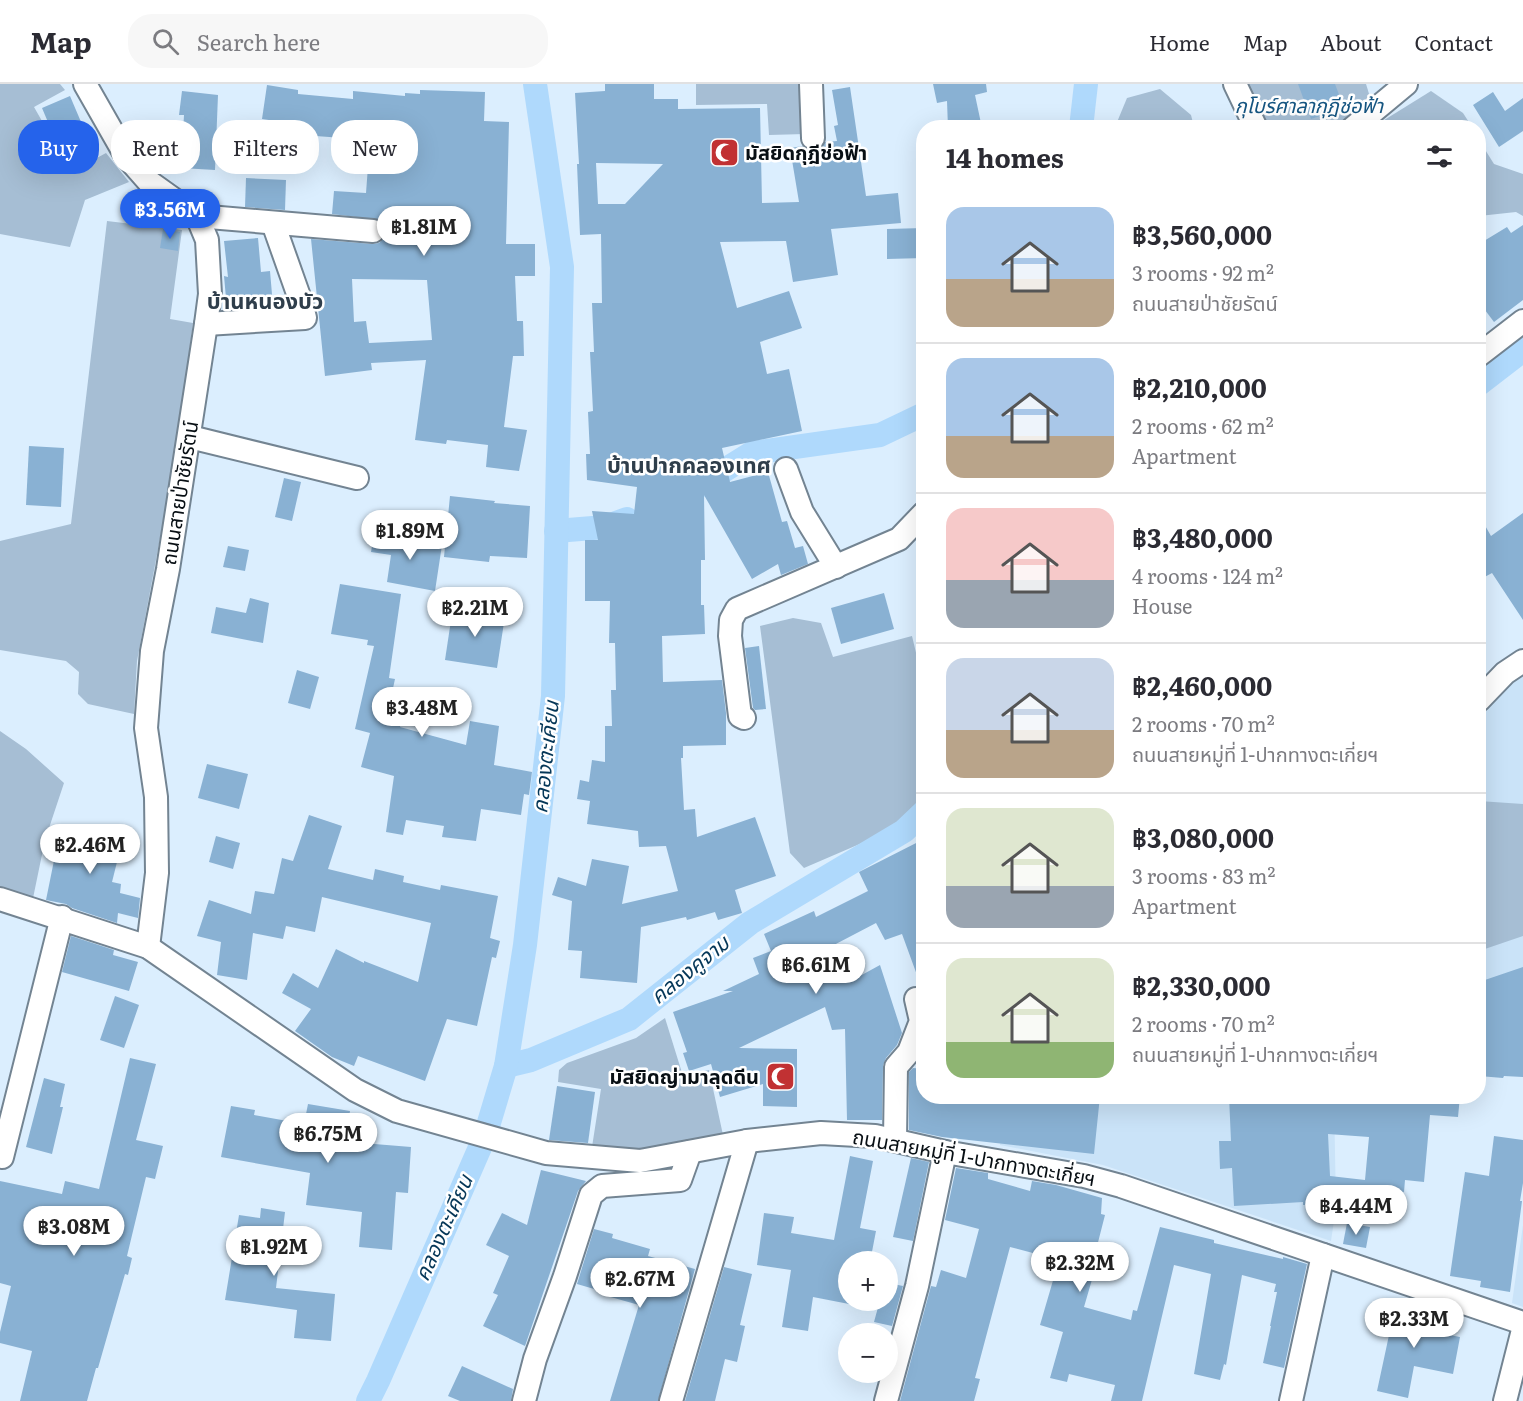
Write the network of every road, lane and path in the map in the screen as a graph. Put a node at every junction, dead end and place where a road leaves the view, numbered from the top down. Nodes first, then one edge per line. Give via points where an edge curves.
1 (85, 84) edge
2 (811, 84) edge
3 (1235, 84) edge
4 (1406, 84) edge
5 (1252, 120) edge
6 (1363, 120) edge
7 (813, 138) dead end
8 (197, 216) junction
9 (273, 223) junction
10 (373, 231) dead end
11 (1523, 321) edge
12 (206, 324) junction
13 (1486, 350) edge
14 (190, 437) junction
15 (786, 469) dead end
16 (357, 478) dead end
17 (916, 521) edge
18 (836, 567) junction
19 (1523, 661) edge
20 (1486, 693) edge
21 (744, 718) dead end
22 (0, 899) edge
23 (62, 917) junction
24 (148, 947) junction
25 (916, 1034) edge
26 (895, 1140) junction
27 (747, 1142) junction
28 (690, 1152) junction
29 (945, 1152) junction
30 (2, 1157) dead end
31 (1323, 1255) junction
32 (1523, 1323) edge
33 (1523, 1330) edge
34 (524, 1401) edge
35 (671, 1401) edge
36 (886, 1401) edge
37 (1291, 1401) edge
38 (1505, 1401) edge

1 - 8 street via 126,156 148,181
2 - 7 street
3 - 5 street
4 - 6 street
8 - 9 street
8 - 12 street, ถนนสายป่าชัยรัตน์ via 207,240 210,294
9 - 10 street
9 - 12 street via 305,318
11 - 13 street
12 - 14 street, ถนนสายป่าชัยรัตน์
14 - 16 street
14 - 24 street, ถนนสายป่าชัยรัตน์ via 152,651 146,728 156,797 157,873
15 - 18 street via 802,512
17 - 18 street via 899,539
18 - 21 street via 737,609 730,620 740,716
19 - 20 street
22 - 23 street, ถนนสายหมู่ที่ 1-ปากทางตะเกี่ยฯ
23 - 24 street, ถนนสายหมู่ที่ 1-ปากทางตะเกี่ยฯ
23 - 30 street
24 - 28 street, ถนนสายหมู่ที่ 1-ปากทางตะเกี่ยฯ via 355,1090 397,1112 546,1153 640,1161
25 - 26 street via 909,1052 896,1067
26 - 27 street, ถนนสายหมู่ที่ 1-ปากทางตะเกี่ยฯ via 821,1133
26 - 29 street, ถนนสายหมู่ที่ 1-ปากทางตะเกี่ยฯ
27 - 28 street, ถนนสายหมู่ที่ 1-ปากทางตะเกี่ยฯ
27 - 35 street
28 - 34 street via 680,1180 602,1186 591,1196
29 - 31 street, ถนนสายหมู่ที่ 1-ปากทางตะเกี่ยฯ via 1084,1176
29 - 36 street via 914,1296
31 - 32 street, ถนนสายหมู่ที่ 1-ปากทางตะเกี่ยฯ
31 - 37 street
33 - 38 street

